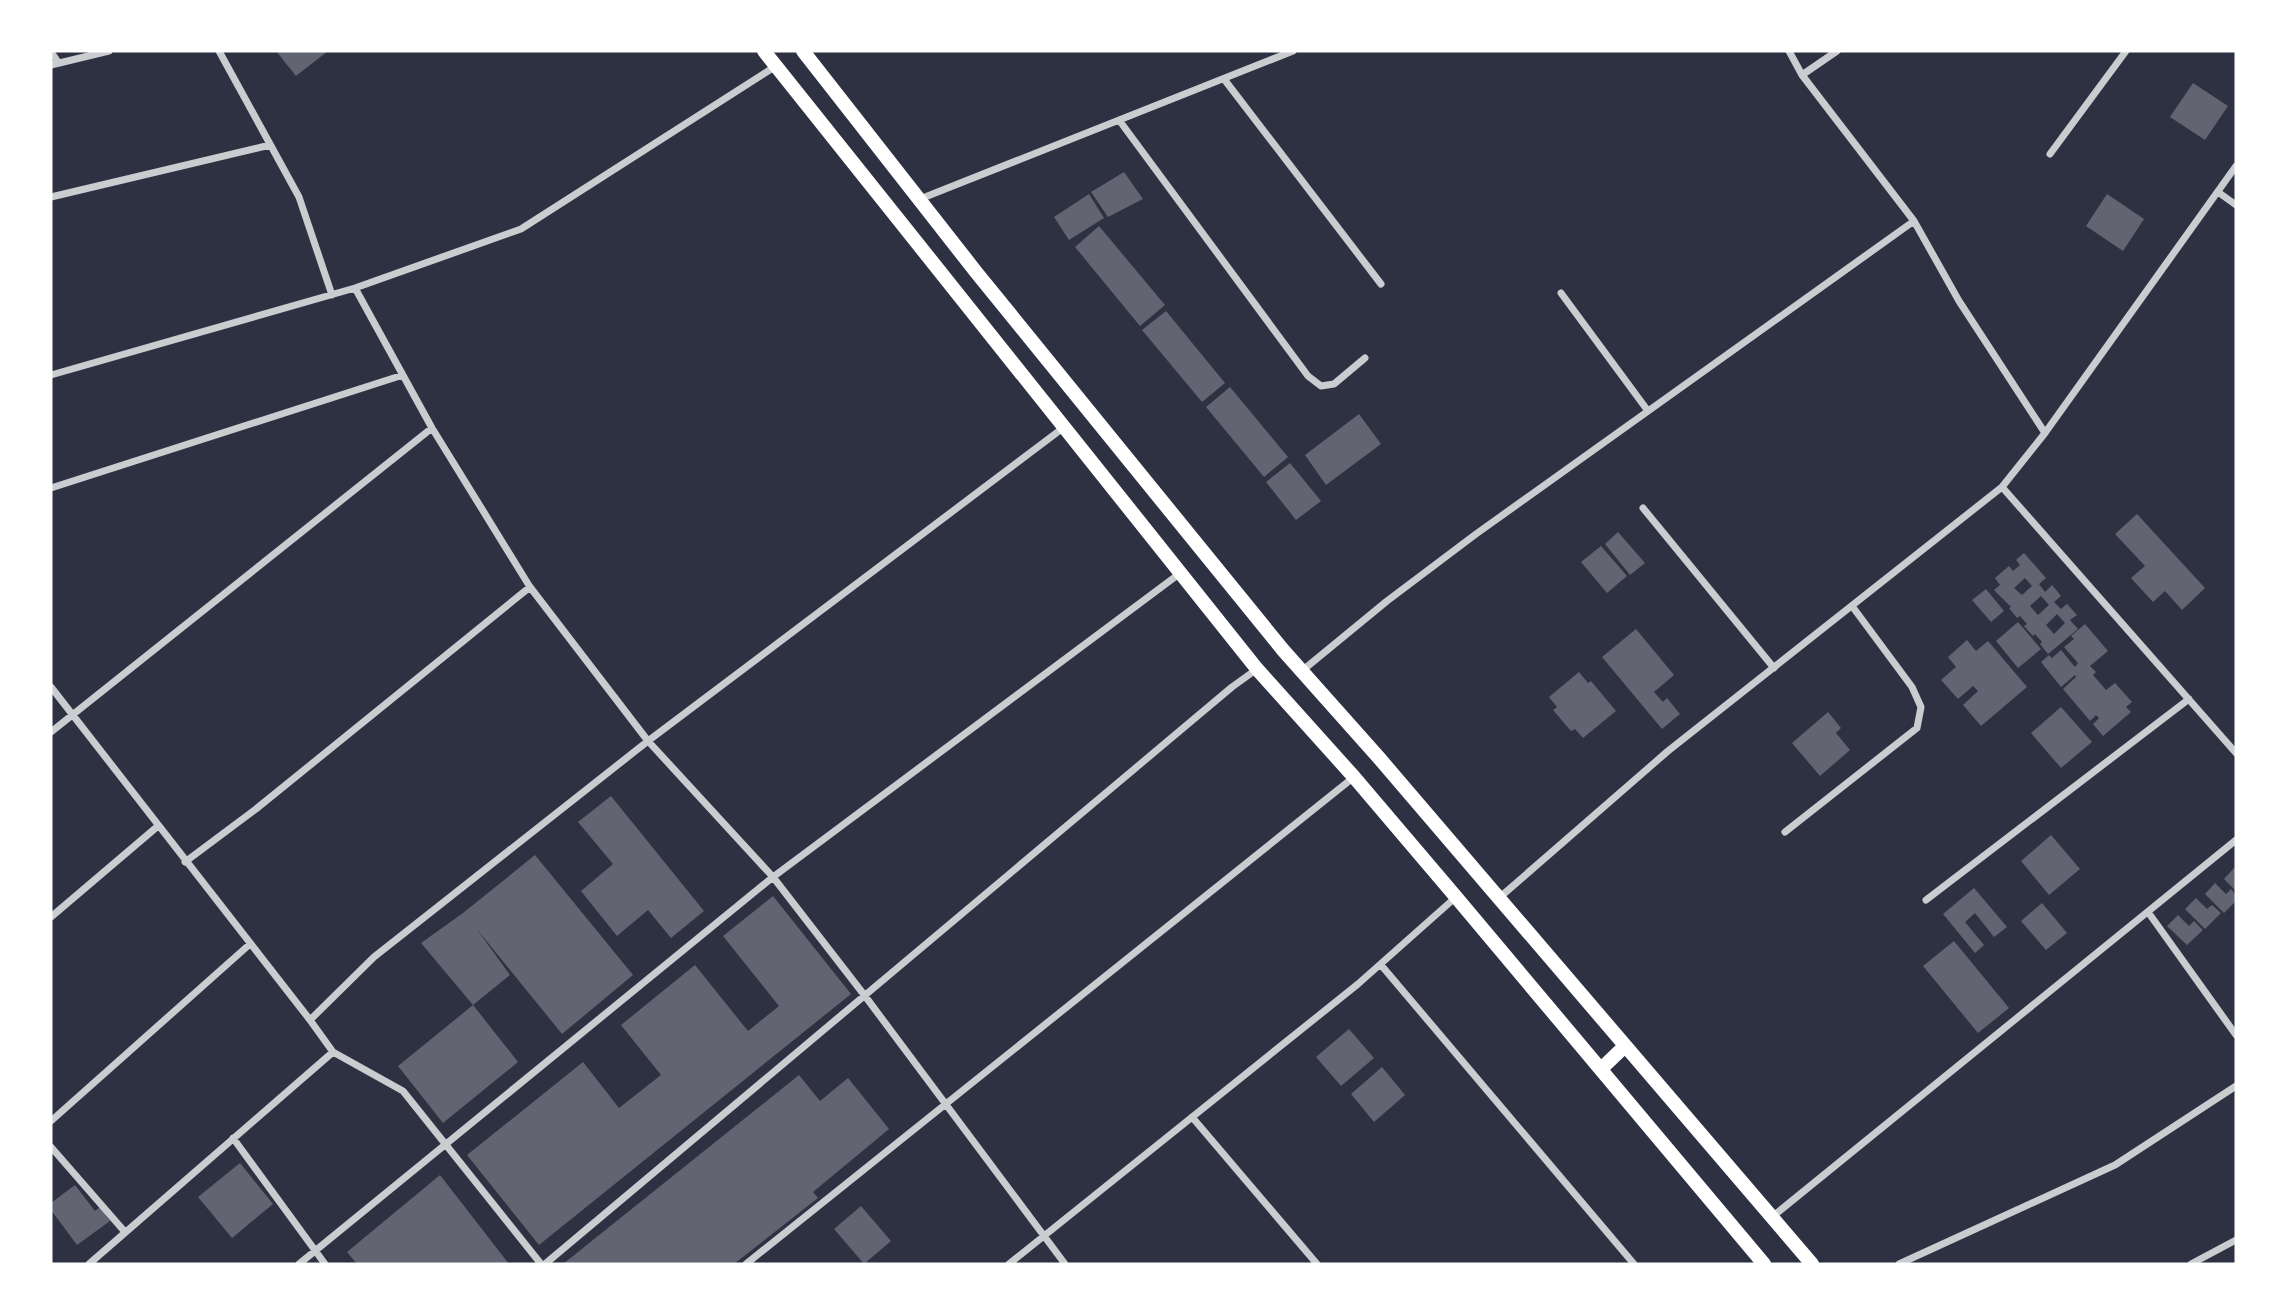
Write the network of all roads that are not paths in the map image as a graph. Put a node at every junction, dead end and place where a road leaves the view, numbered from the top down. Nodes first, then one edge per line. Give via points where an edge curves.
1 (109, 51) edge
2 (219, 51) edge
3 (764, 51) edge
4 (803, 51) edge
5 (1293, 51) edge
6 (1789, 51) edge
7 (1837, 51) edge
8 (2126, 51) edge
9 (51, 52) edge
10 (54, 64) edge
11 (776, 66) junction
12 (1802, 75) junction
13 (1224, 79) junction
14 (1119, 120) junction
15 (271, 145) junction
16 (2050, 154) dead end
17 (2236, 166) edge
18 (2218, 192) junction
19 (51, 197) edge
20 (920, 198) junction
21 (2236, 205) edge
22 (1914, 221) junction
23 (1381, 284) dead end
24 (355, 288) junction
25 (1561, 293) dead end
26 (332, 295) junction
27 (1365, 358) dead end
28 (51, 375) edge
29 (404, 375) junction
30 (1648, 411) junction
31 (432, 428) junction
32 (1063, 428) junction
33 (2045, 433) junction
34 (2002, 487) junction
35 (51, 488) edge
36 (1643, 508) dead end
37 (1180, 574) junction
38 (530, 587) junction
39 (1852, 606) junction
40 (1774, 668) junction
41 (1257, 669) junction
42 (1303, 670) junction
43 (51, 687) edge
44 (2189, 699) junction
45 (72, 714) junction
46 (51, 732) edge
47 (648, 741) junction
48 (2236, 753) edge
49 (1354, 777) junction
50 (158, 826) junction
51 (1785, 832) dead end
52 (2236, 839) edge
53 (185, 862) junction
54 (773, 877) junction
55 (1456, 897) junction
56 (1499, 898) junction
57 (1926, 900) dead end
58 (2148, 912) junction
59 (51, 917) edge
60 (250, 944) junction
61 (1381, 965) junction
62 (865, 996) junction
63 (310, 1020) junction
64 (2236, 1035) edge
65 (1625, 1045) junction
66 (333, 1052) junction
67 (1601, 1069) junction
68 (2236, 1086) edge
69 (946, 1104) junction
70 (1192, 1117) junction
71 (51, 1121) edge
72 (233, 1138) junction
73 (446, 1144) junction
74 (51, 1147) edge
75 (1772, 1217) junction
76 (125, 1232) junction
77 (1043, 1237) junction
78 (2236, 1240) edge
79 (314, 1252) junction
80 (2207, 1256) junction
81 (89, 1264) edge
82 (299, 1264) edge
83 (325, 1264) edge
84 (543, 1264) edge
85 (746, 1264) edge
86 (1009, 1264) edge
87 (1065, 1264) edge
88 (1317, 1264) edge
89 (1634, 1264) edge
90 (1764, 1264) edge
91 (1812, 1264) edge
92 (1899, 1264) edge
93 (2191, 1264) edge
94 (2212, 1264) edge

1 - 10 street
2 - 15 street
3 - 11 main road
4 - 20 main road
5 - 13 street
6 - 12 street
7 - 12 street
8 - 16 street
9 - 10 street
11 - 24 street via 522,229
11 - 32 main road
12 - 22 street
13 - 14 street
13 - 23 street
14 - 20 street
14 - 27 street via 1308,376 1321,386 1334,384
15 - 19 street
15 - 26 street via 299,197
17 - 18 street
18 - 21 street
18 - 33 street
20 - 42 main road
22 - 30 street
22 - 33 street via 1959,302
24 - 26 street
24 - 29 street
25 - 30 street
26 - 28 street
29 - 31 street
29 - 35 street
30 - 42 street via 1398,593
31 - 38 street
31 - 45 street
32 - 37 main road
32 - 47 street
33 - 34 street
34 - 39 street
34 - 44 street
36 - 40 street
37 - 41 main road
37 - 54 street
38 - 47 street
38 - 53 street
39 - 40 street
39 - 51 street via 1912,687 1921,707 1917,728
40 - 56 street via 1668,751
41 - 49 main road
41 - 62 street
42 - 56 main road
43 - 45 street
44 - 48 street
44 - 57 street
45 - 46 street
45 - 50 street
47 - 54 street
47 - 63 street via 374,957
49 - 55 main road
49 - 69 street
50 - 53 street
50 - 59 street
52 - 58 street
53 - 60 street
54 - 62 street
54 - 73 street
55 - 61 street
55 - 67 main road
56 - 65 main road
58 - 64 street
58 - 75 street
60 - 63 street
60 - 71 street
61 - 70 street
61 - 89 street
62 - 69 street
62 - 84 street
63 - 66 street
65 - 67 main road
65 - 75 main road
66 - 72 street
66 - 73 street via 403,1091
67 - 90 main road
68 - 92 street via 2115,1165
69 - 77 street
69 - 85 street
70 - 77 street
70 - 88 street
72 - 76 street
72 - 79 street
73 - 79 street
73 - 84 street
74 - 76 street
75 - 91 main road
76 - 81 street
77 - 86 street
77 - 87 street
78 - 80 street
79 - 82 street
79 - 83 street
80 - 93 street
80 - 94 street

